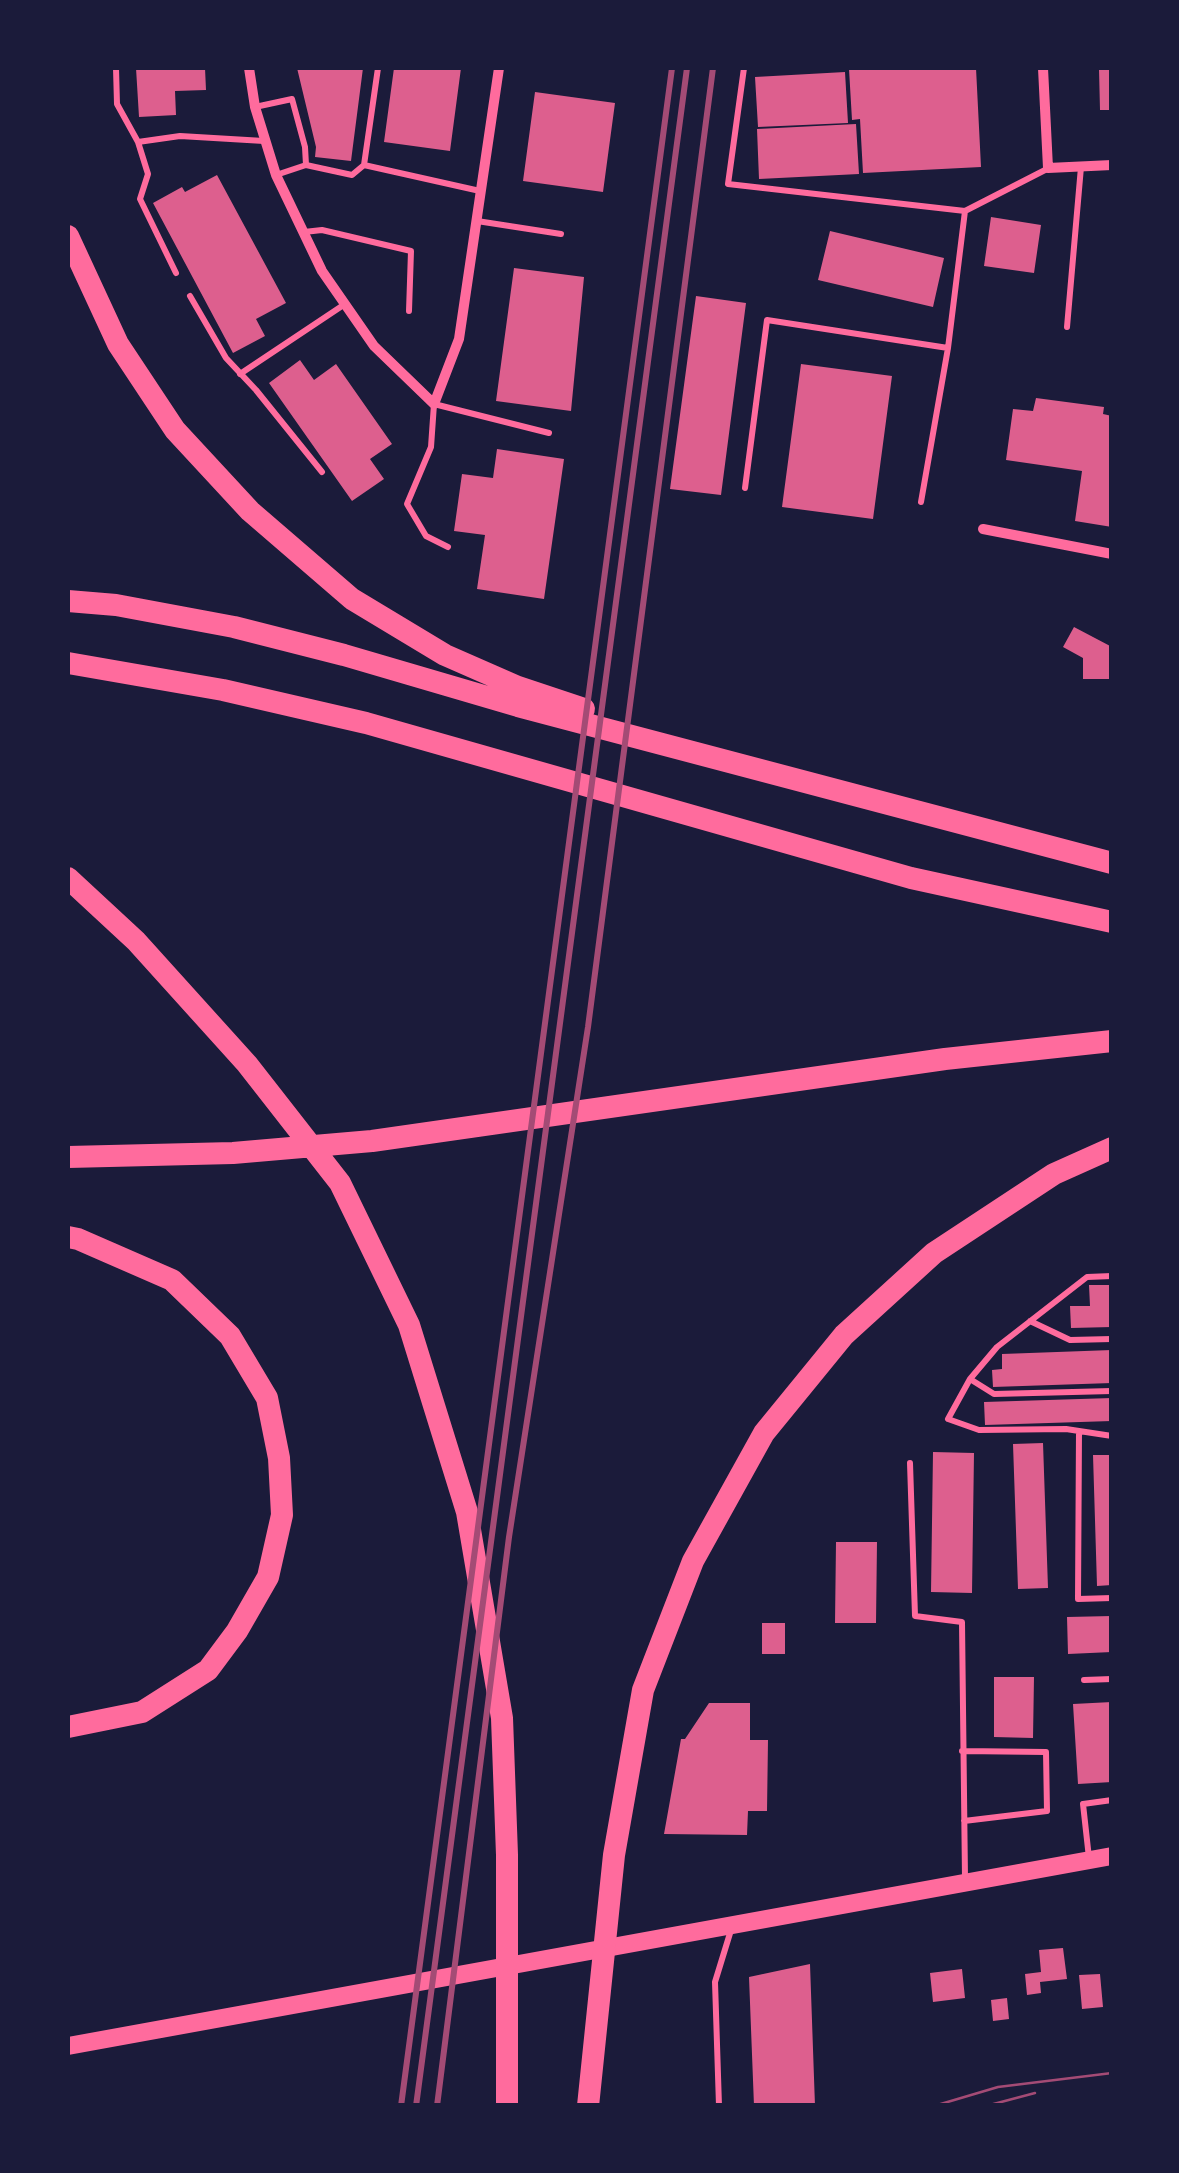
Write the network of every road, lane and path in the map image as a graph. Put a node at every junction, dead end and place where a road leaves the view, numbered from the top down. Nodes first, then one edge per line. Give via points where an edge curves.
1 (116, 68) edge
2 (249, 68) edge
3 (378, 68) edge
4 (499, 68) edge
5 (744, 68) edge
6 (1042, 68) edge
7 (256, 107) junction
8 (264, 140) junction
9 (138, 142) junction
10 (364, 165) junction
11 (1112, 165) edge
12 (306, 166) junction
13 (1081, 166) junction
14 (1048, 168) junction
15 (276, 175) junction
16 (481, 192) junction
17 (964, 211) junction
18 (477, 221) junction
19 (302, 232) junction
20 (561, 234) dead end
21 (68, 236) edge
22 (176, 273) dead end
23 (190, 296) dead end
24 (345, 304) junction
25 (409, 311) dead end
26 (1066, 326) dead end
27 (948, 348) junction
28 (240, 374) junction
29 (434, 404) junction
30 (549, 434) dead end
31 (322, 472) dead end
32 (745, 488) dead end
33 (921, 502) dead end
34 (983, 529) dead end
35 (448, 547) dead end
36 (1112, 554) edge
37 (68, 600) edge
38 (68, 664) edge
39 (772, 772) junction
40 (1112, 863) edge
41 (68, 878) edge
42 (1112, 922) edge
43 (1112, 1041) edge
44 (1112, 1148) edge
45 (68, 1157) edge
46 (68, 1237) edge
47 (1112, 1276) edge
48 (1030, 1321) junction
49 (1112, 1339) edge
50 (970, 1379) junction
51 (1112, 1390) edge
52 (1079, 1431) junction
53 (1112, 1436) edge
54 (910, 1463) dead end
55 (1112, 1598) edge
56 (1112, 1679) edge
57 (1084, 1680) dead end
58 (68, 1728) edge
59 (962, 1751) junction
60 (1112, 1800) edge
61 (964, 1821) junction
62 (1112, 1856) edge
63 (1089, 1860) junction
64 (965, 1880) junction
65 (732, 1924) junction
66 (68, 2046) edge
67 (508, 2106) edge
68 (588, 2106) edge
69 (719, 2106) edge

1 - 9 lane via 117,104
2 - 7 street
3 - 10 lane
4 - 16 street
5 - 17 lane via 728,184
6 - 14 street
7 - 8 street
7 - 12 lane via 292,99
8 - 9 lane via 180,136
8 - 15 street
9 - 22 lane via 148,174 140,199
10 - 12 lane via 352,175
10 - 16 lane
11 - 13 street
12 - 15 lane
13 - 14 street
13 - 26 lane
14 - 17 lane
15 - 19 street
16 - 18 street
17 - 27 lane
18 - 20 lane
18 - 29 street via 460,339
19 - 24 street
19 - 25 lane via 322,230 411,251
21 - 39 highway via 118,344 175,430 250,511 352,598 445,655 518,687
23 - 28 lane
24 - 28 lane
24 - 29 street via 374,346
27 - 32 lane via 767,320
27 - 33 lane
28 - 31 lane
29 - 30 lane
29 - 35 lane via 431,447 407,504 426,536
34 - 36 street
37 - 39 highway via 234,628
38 - 42 highway via 366,722 911,878
39 - 40 highway
41 - 67 highway via 136,941 248,1064 340,1183 410,1325 466,1512 502,1718
43 - 45 highway via 372,1141
44 - 68 highway via 1054,1174 934,1253 844,1335 764,1433 693,1560 643,1690 614,1855
46 - 58 highway via 172,1280 230,1336 268,1398 282,1515 268,1576 208,1670 142,1712
47 - 48 lane via 1087,1277
48 - 49 lane via 1070,1340
48 - 50 lane
50 - 51 lane via 994,1394
50 - 52 lane via 948,1419 978,1430
52 - 53 lane
52 - 55 lane via 1078,1598
54 - 59 lane via 915,1616 962,1622
56 - 57 lane
59 - 61 lane
59 - 61 lane via 1046,1752 1047,1811
60 - 63 lane via 1083,1804
61 - 64 lane
62 - 63 main road
63 - 64 main road
64 - 65 main road
65 - 66 main road
65 - 69 lane via 715,1982

